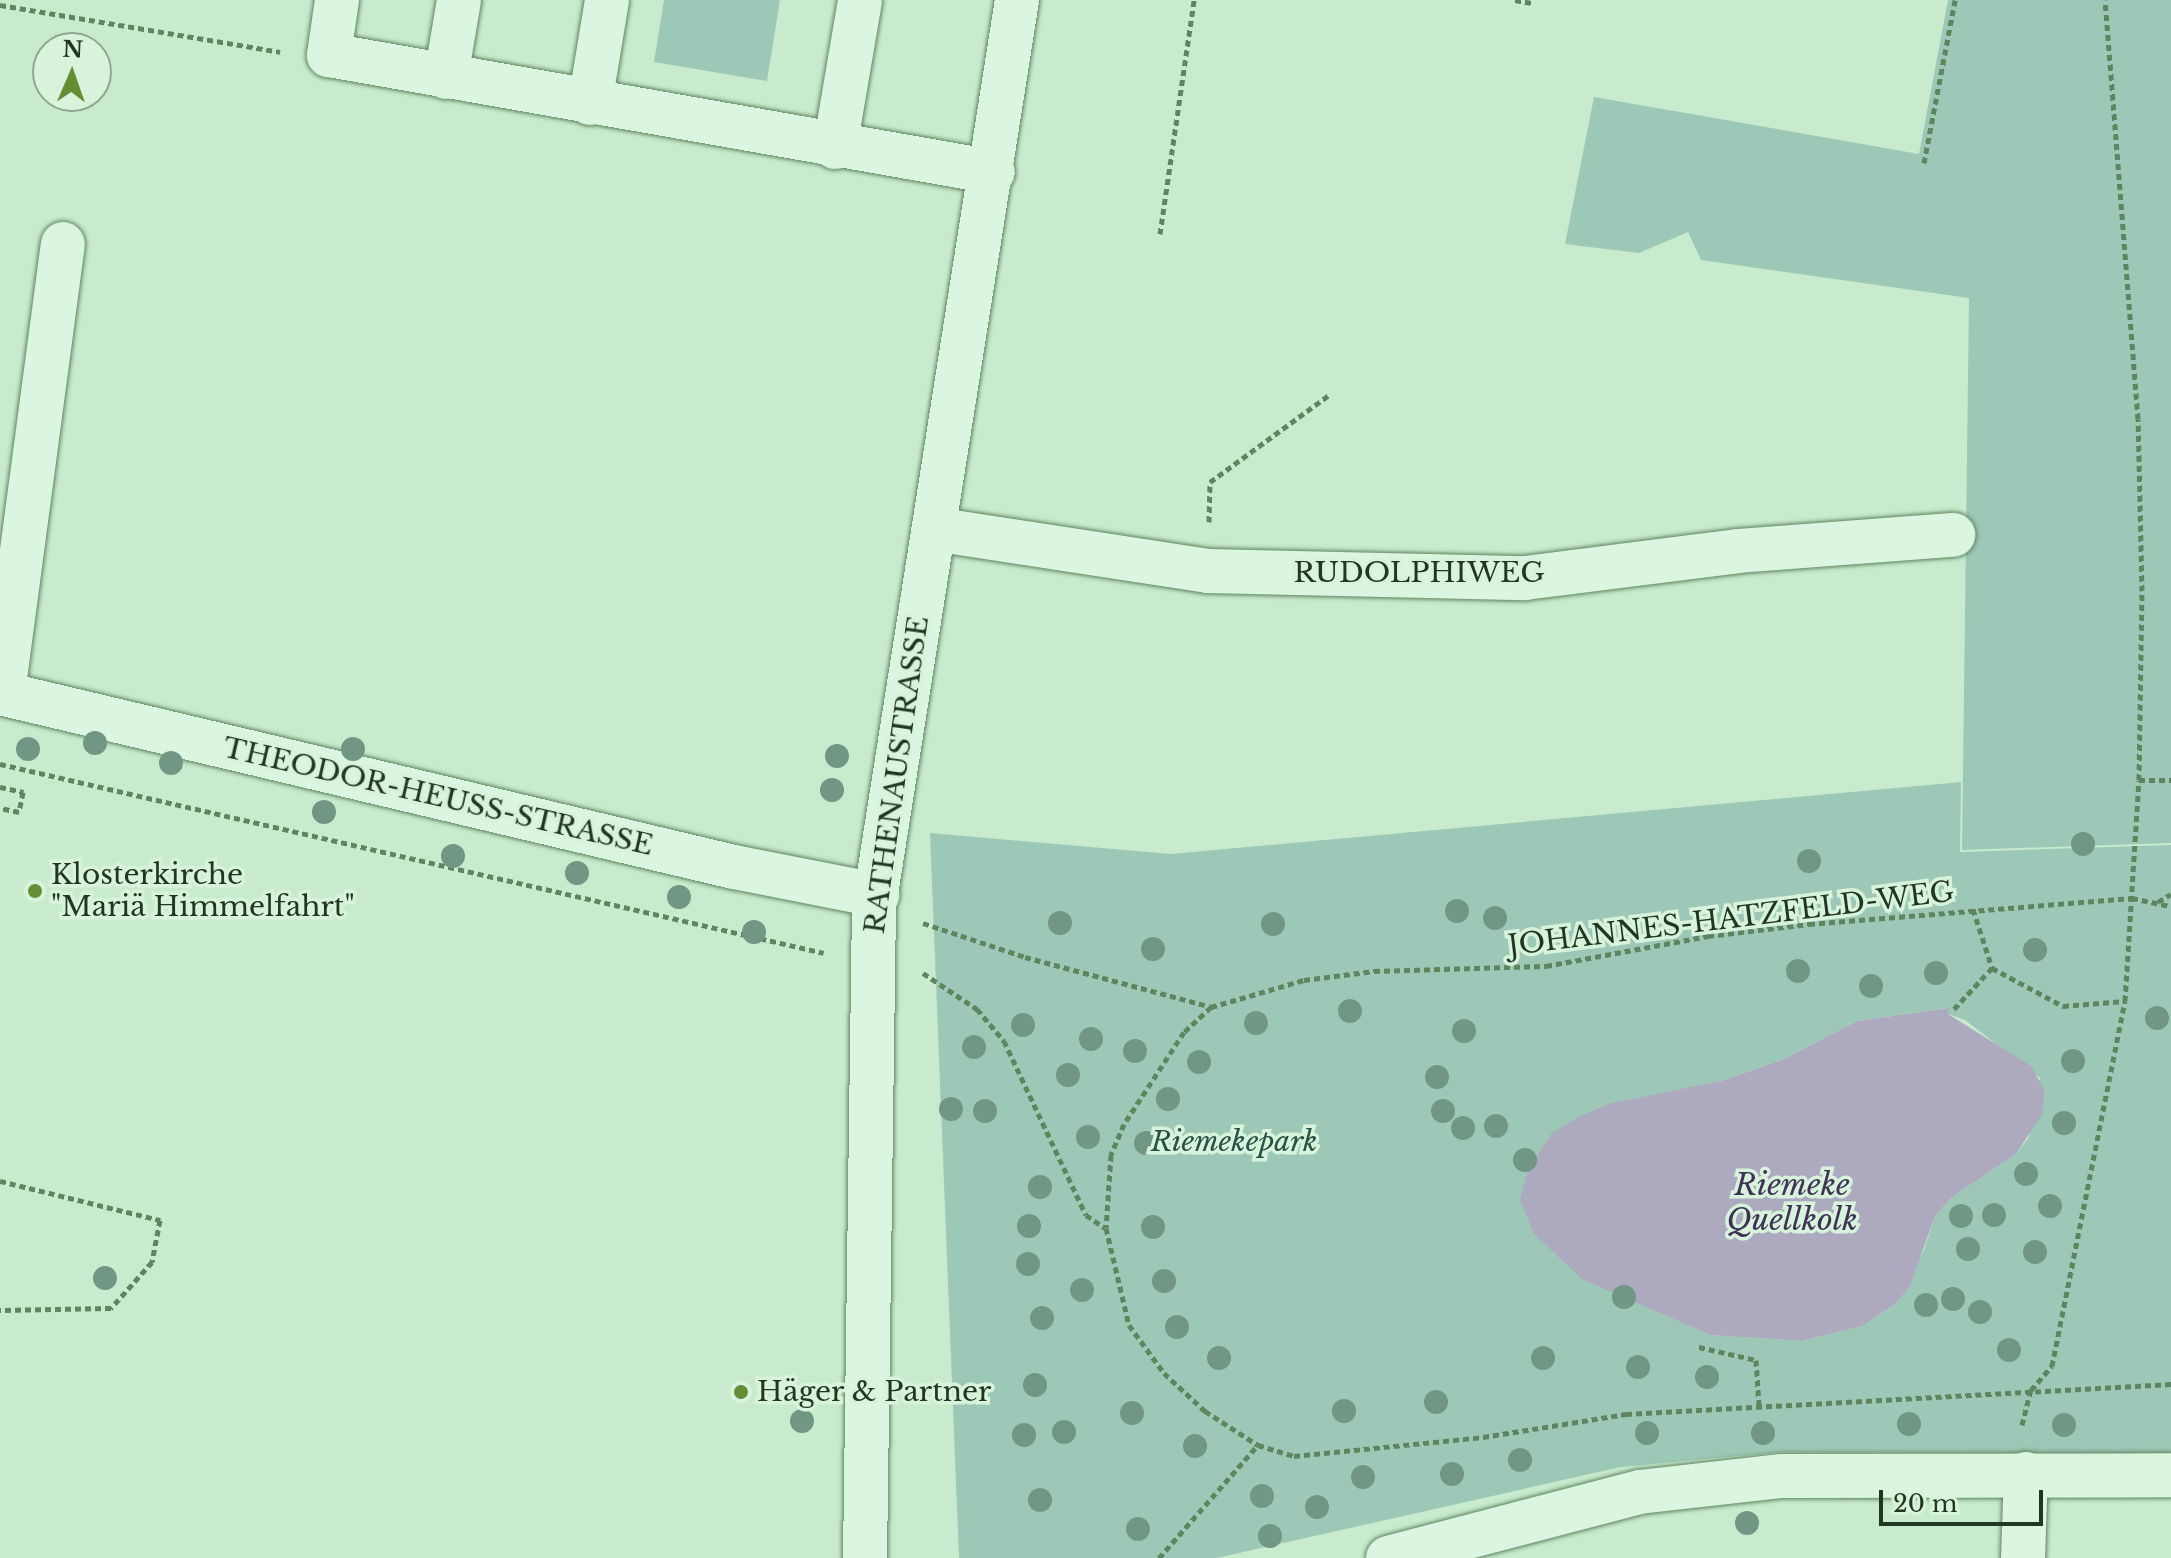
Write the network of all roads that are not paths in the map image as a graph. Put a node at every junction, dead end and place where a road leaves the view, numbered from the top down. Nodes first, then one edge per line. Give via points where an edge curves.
1 (337, 0) edge
2 (459, 0) edge
3 (607, 0) edge
4 (1017, 0) edge
5 (860, 1) edge
6 (446, 77) junction
7 (590, 103) junction
8 (835, 147) junction
9 (993, 172) junction
10 (63, 244) dead end
11 (934, 529) junction
12 (1953, 535) dead end
13 (2, 693) edge
14 (875, 901) junction
15 (2026, 1474) junction
16 (2171, 1475) edge
17 (865, 1558) edge
18 (1388, 1558) edge
19 (2023, 1558) edge

1 - 6 street via 329,55
2 - 6 street
3 - 7 street
4 - 9 street, RATHENAUSTRASSE
5 - 8 street
6 - 7 street
7 - 8 street
8 - 9 street
9 - 11 street, RATHENAUSTRASSE
10 - 13 street
11 - 12 street, RUDOLPHIWEG via 1208,571 1525,578 1738,551
11 - 14 street, RATHENAUSTRASSE
13 - 14 street, THEODOR-HEUSS-STRASSE
14 - 17 street, RATHENAUSTRASSE
15 - 16 street
15 - 18 street via 1782,1476 1639,1492
15 - 19 street

